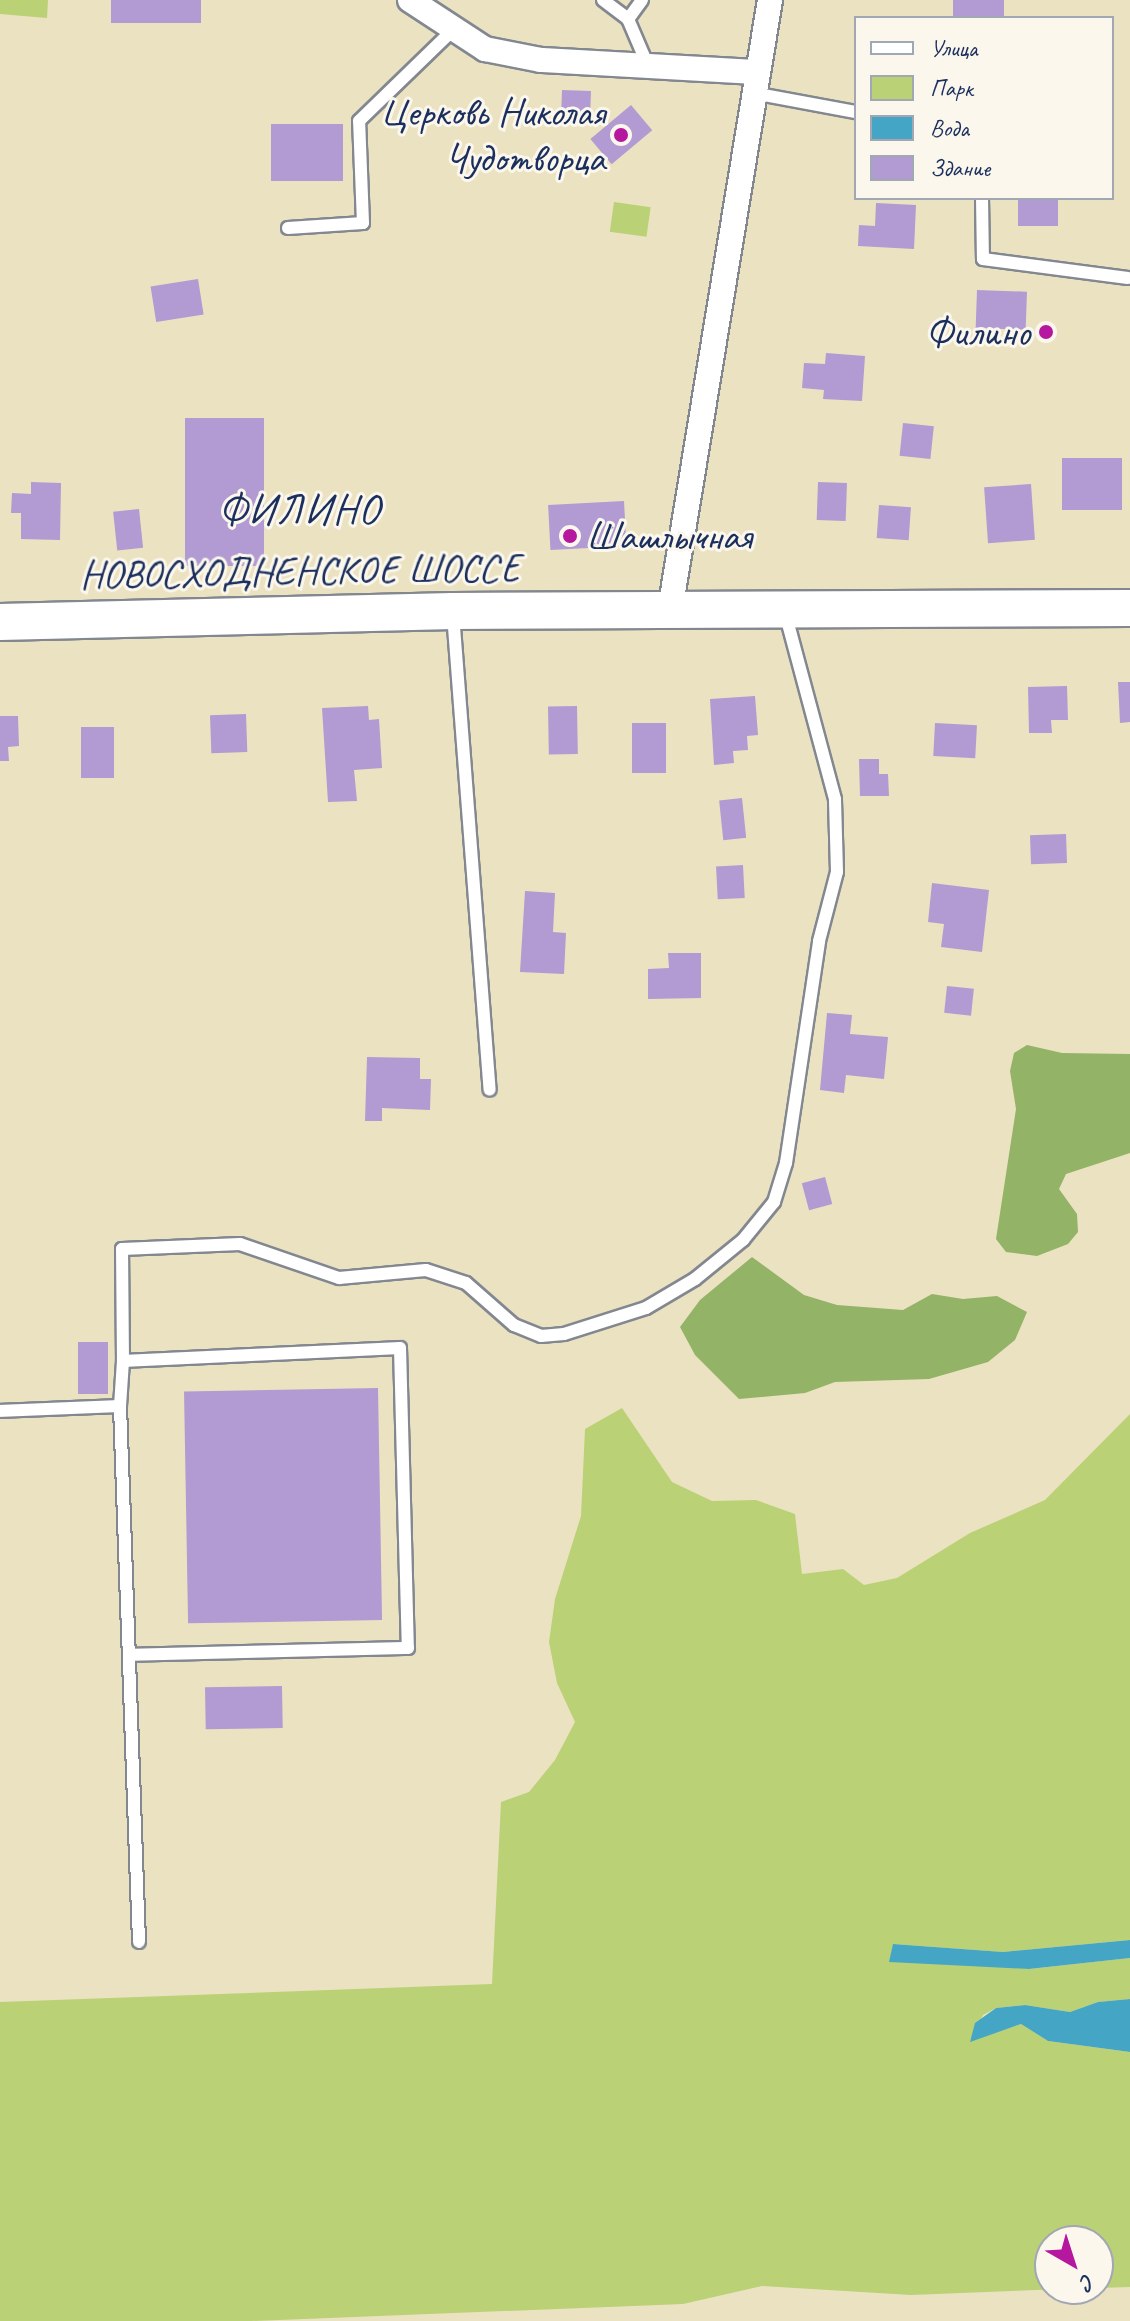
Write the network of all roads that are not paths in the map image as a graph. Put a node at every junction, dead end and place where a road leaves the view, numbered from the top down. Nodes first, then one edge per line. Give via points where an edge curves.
1 (410, 0) edge
2 (603, 0) edge
3 (642, 0) edge
4 (770, 0) edge
5 (628, 19) junction
6 (451, 32) junction
7 (648, 66) junction
8 (755, 83) junction
9 (854, 111) edge
10 (982, 200) edge
11 (288, 228) dead end
12 (1128, 278) dead end
13 (1130, 608) edge
14 (784, 609) junction
15 (670, 610) junction
16 (453, 611) junction
17 (0, 622) edge
18 (490, 1090) dead end
19 (123, 1361) junction
20 (120, 1406) junction
21 (0, 1411) edge
22 (129, 1655) junction
23 (139, 1942) dead end

1 - 6 street
2 - 5 lane
3 - 5 lane
4 - 8 street
5 - 7 lane
6 - 7 street via 485,49 541,60
6 - 11 lane via 359,121 363,223
7 - 8 street
8 - 9 lane
8 - 15 street
10 - 12 lane via 983,259
13 - 14 main road, НОВОСХОДНЕНСКОЕ ШОССЕ
14 - 15 main road, НОВОСХОДНЕНСКОЕ ШОССЕ
14 - 19 lane via 835,799 837,872 819,941 786,1163 774,1202 743,1240 695,1279 646,1308 541,1336 514,1325 466,1283 426,1270 339,1278 240,1244 122,1249
15 - 16 main road, НОВОСХОДНЕНСКОЕ ШОССЕ
16 - 17 main road, НОВОСХОДНЕНСКОЕ ШОССЕ
16 - 18 lane
19 - 20 lane
19 - 22 lane via 400,1348 408,1648
20 - 21 lane
20 - 22 lane
22 - 23 lane

